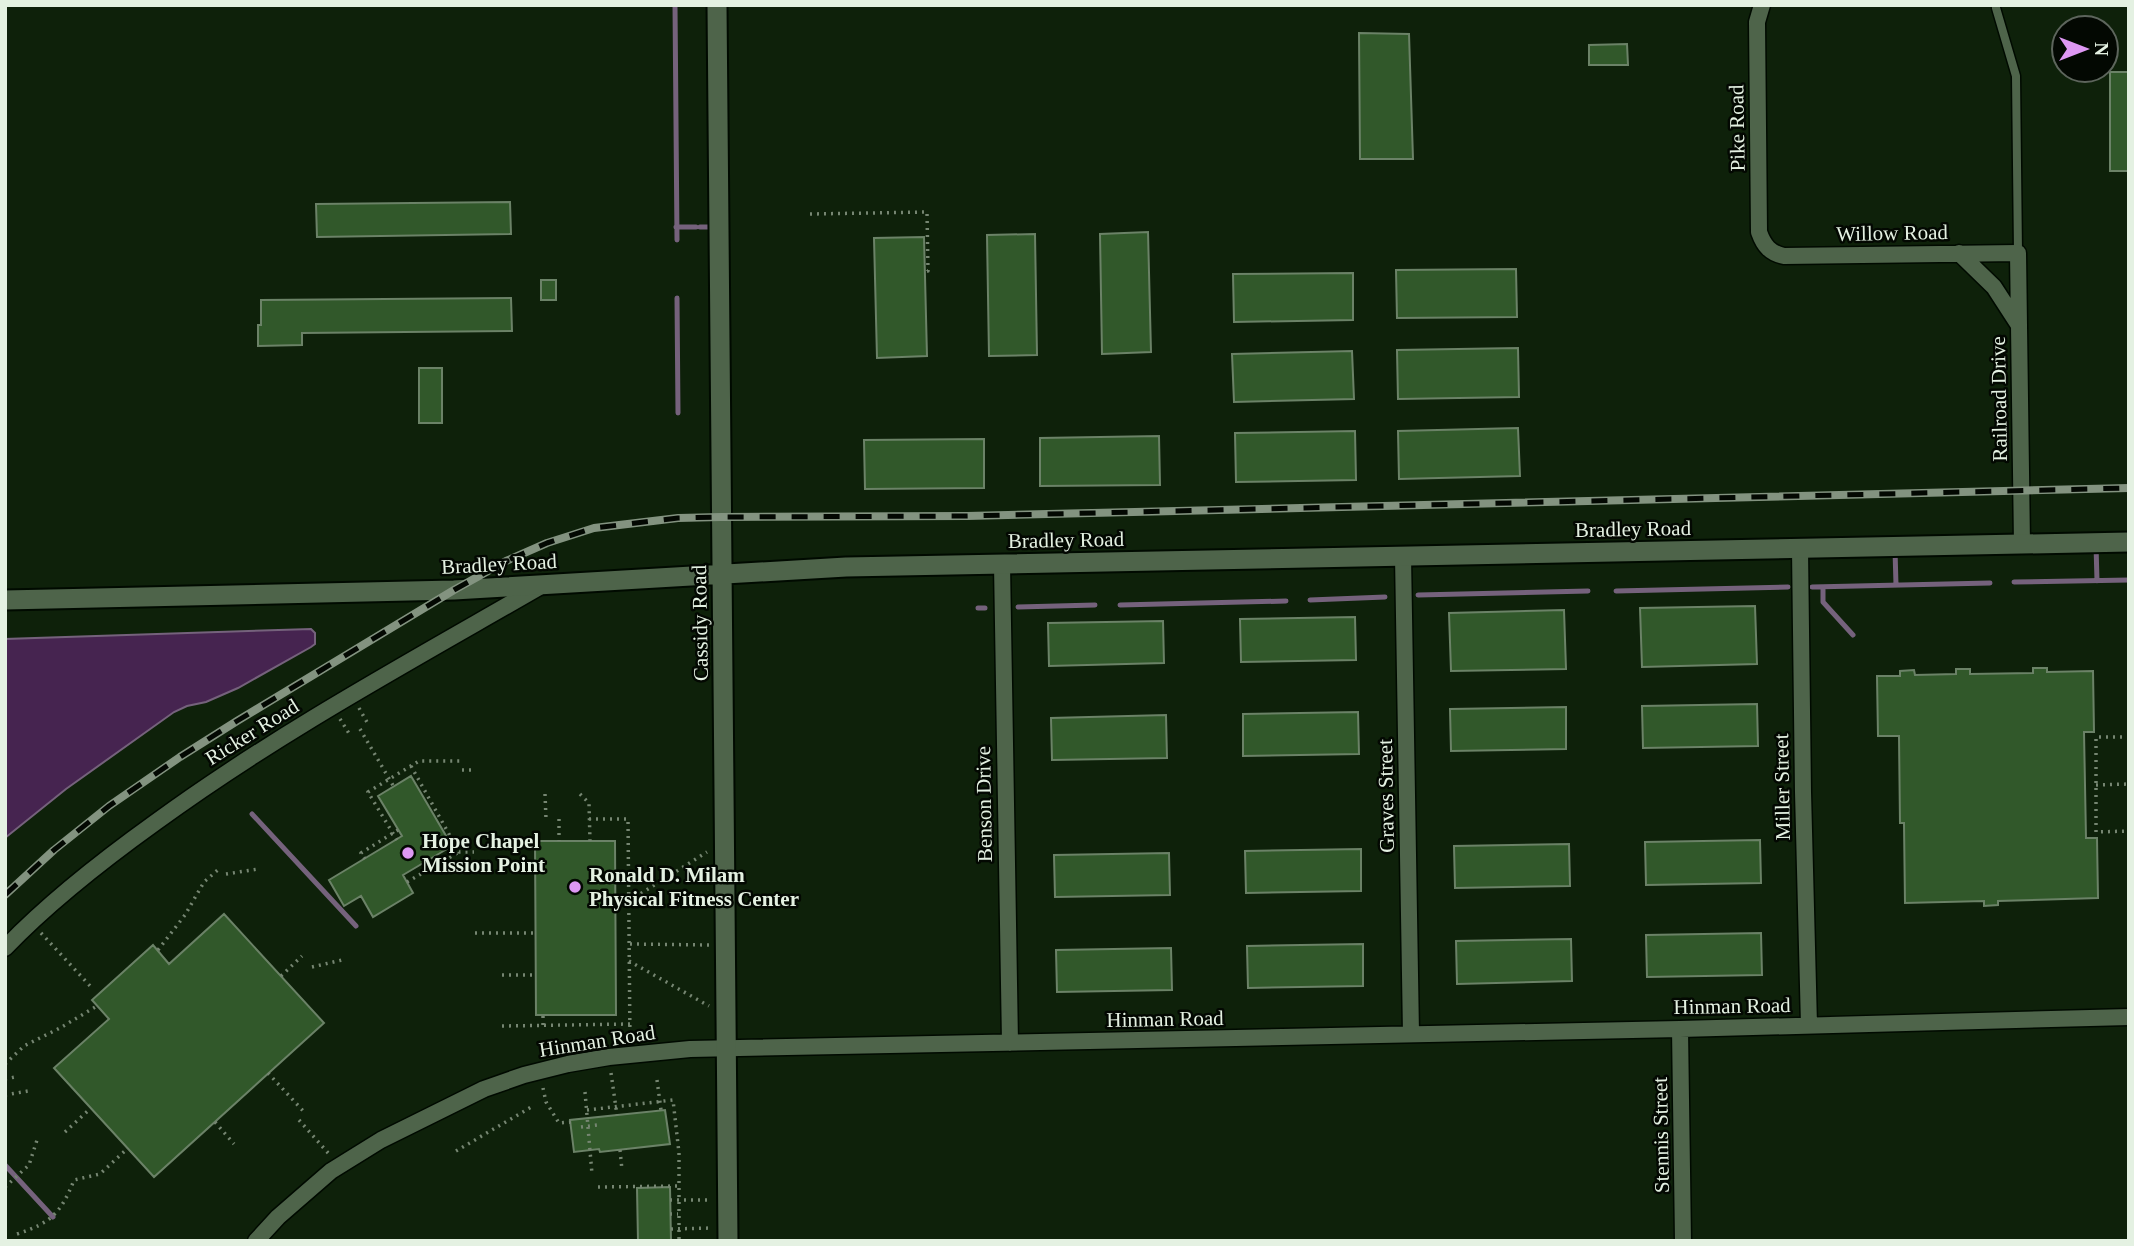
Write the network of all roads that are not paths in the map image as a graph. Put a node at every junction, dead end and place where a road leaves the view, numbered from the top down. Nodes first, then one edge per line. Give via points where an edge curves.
1 (717, 5) edge
2 (1762, 5) edge
3 (1996, 8) dead end
4 (1769, 249) joint
5 (1959, 253) junction
6 (2018, 253) junction
7 (2019, 326) junction
8 (2129, 542) edge
9 (2022, 544) junction
10 (1800, 549) junction
11 (1403, 556) junction
12 (1002, 564) junction
13 (722, 574) junction
14 (543, 584) junction
15 (5, 600) edge
16 (5, 948) edge
17 (2129, 1017) edge
18 (1810, 1026) junction
19 (1680, 1029) junction
20 (1411, 1034) junction
21 (1010, 1043) junction
22 (726, 1049) junction
23 (728, 1234) edge
24 (256, 1241) edge
25 (1683, 1241) edge

1 - 13 street, Cassidy Road
2 - 4 street, Pike Road via 1757,23 1759,232
3 - 6 lane via 2017,76
4 - 5 street, Willow Road via 1784,256
5 - 6 street, Willow Road
5 - 7 street via 1994,287
6 - 7 street, Railroad Drive
7 - 9 street, Railroad Drive
8 - 9 street, Bradley Road
9 - 10 street, Bradley Road
10 - 11 street, Bradley Road
10 - 18 street, Miller Street
11 - 12 street, Bradley Road
11 - 20 street, Graves Street
12 - 13 street, Bradley Road
12 - 21 street, Benson Drive
13 - 14 street, Bradley Road
13 - 22 street, Cassidy Road
14 - 15 street, Bradley Road
14 - 16 street, Ricker Road via 351,695 195,793 107,857
17 - 18 street, Hinman Road
18 - 19 street, Hinman Road
19 - 20 street, Hinman Road
19 - 25 street, Stennis Street
20 - 21 street, Hinman Road
21 - 22 street, Hinman Road
22 - 23 street, Cassidy Road
22 - 24 street, Hinman Road via 609,1057 531,1073 484,1089 381,1140 331,1171

